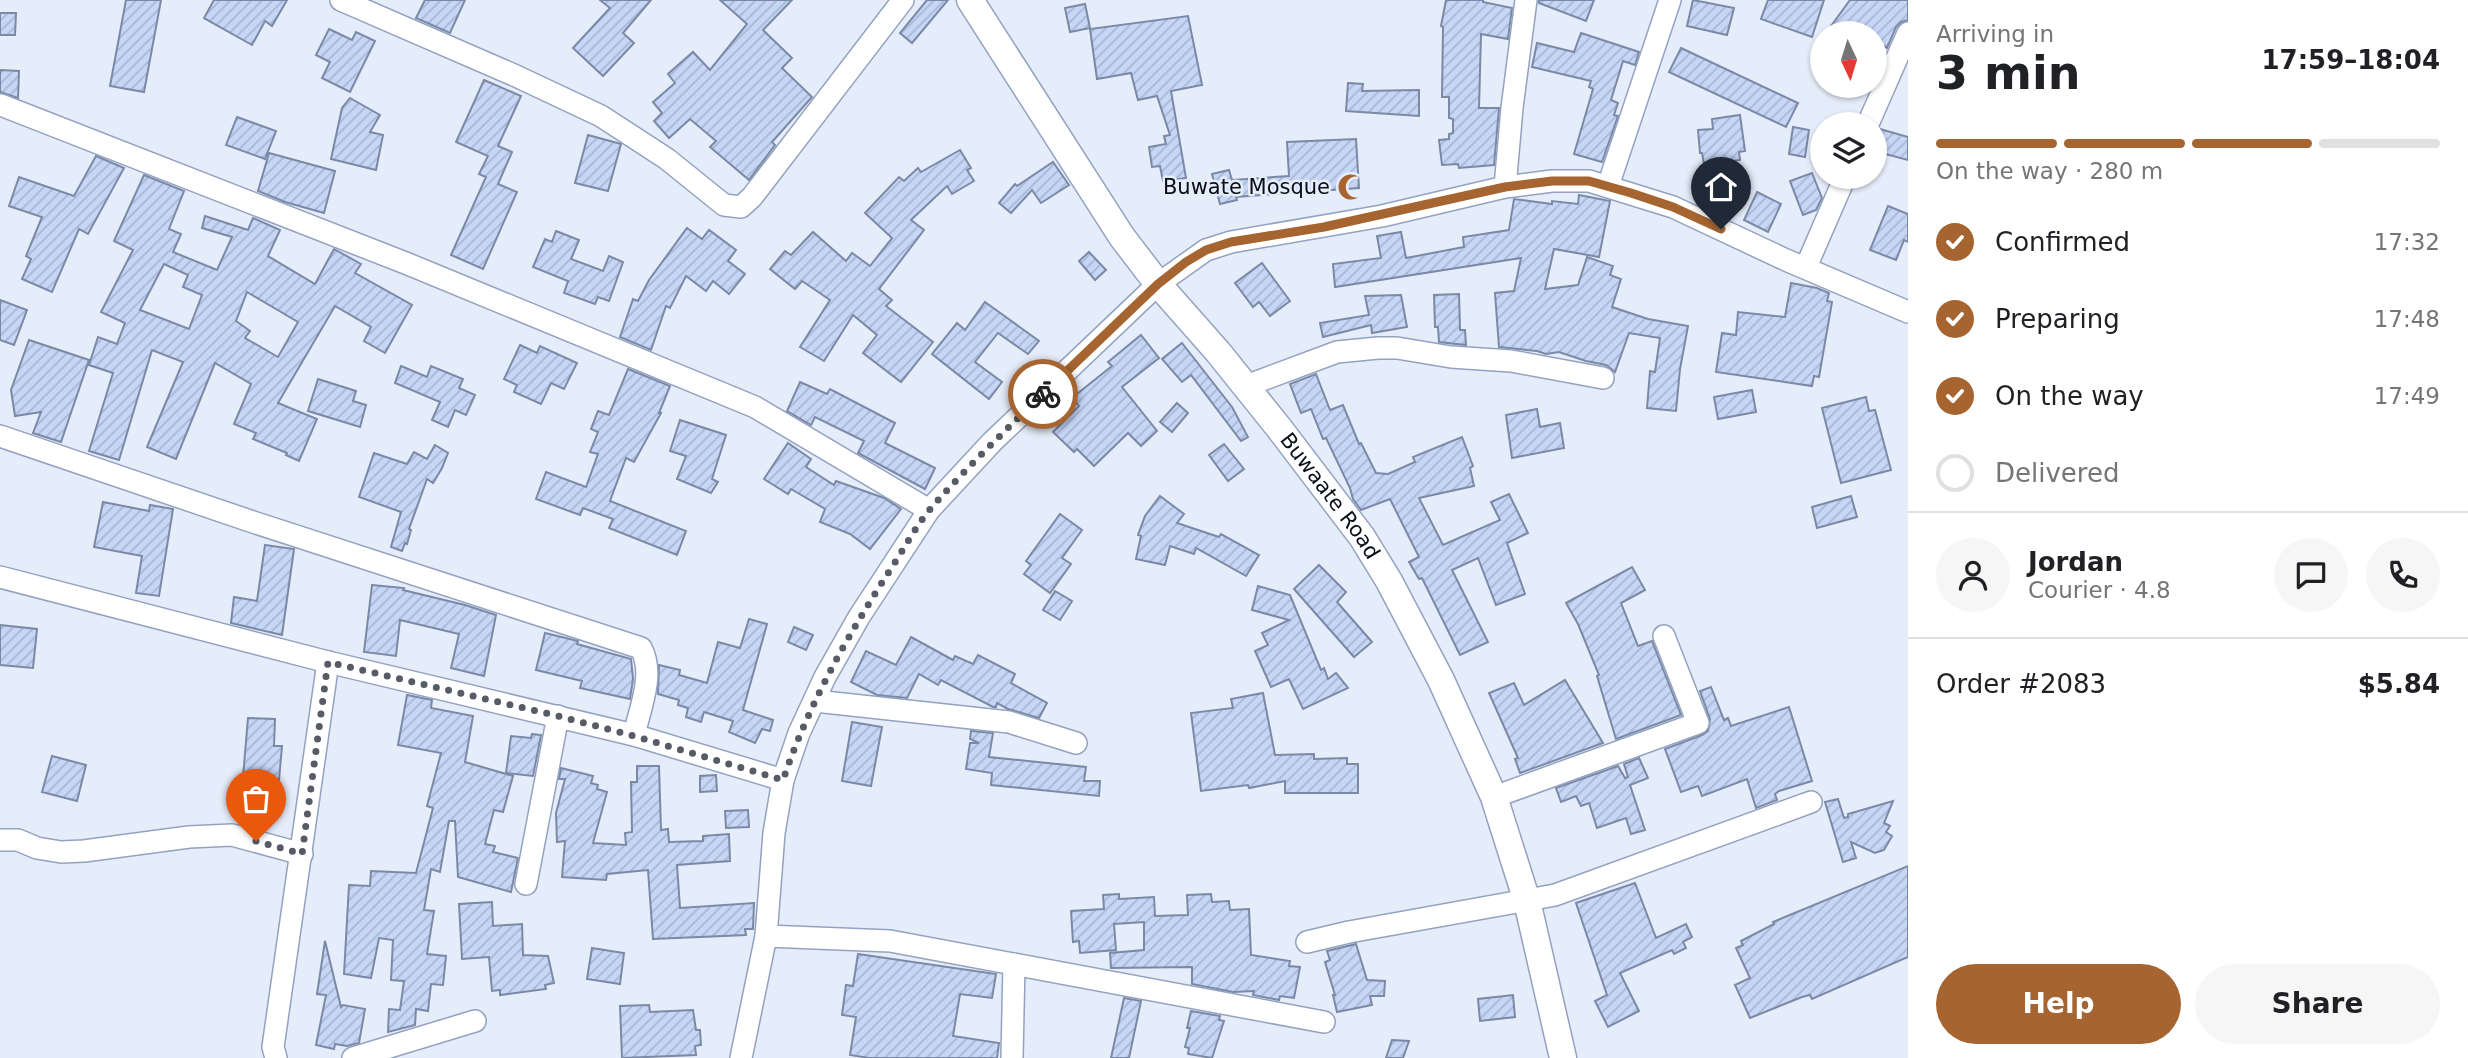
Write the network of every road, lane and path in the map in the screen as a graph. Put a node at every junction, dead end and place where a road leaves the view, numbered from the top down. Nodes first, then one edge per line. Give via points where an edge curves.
1 (341, 0) edge
2 (903, 0) edge
3 (971, 0) edge
4 (1526, 0) edge
5 (1670, 0) edge
6 (1908, 33) edge
7 (1, 105) edge
8 (1873, 112) edge
9 (1608, 186) junction
10 (1505, 187) junction
11 (1840, 189) edge
12 (1806, 267) junction
13 (1158, 284) junction
14 (1908, 312) edge
15 (1602, 378) dead end
16 (1246, 386) junction
17 (0, 436) edge
18 (929, 510) junction
19 (0, 577) edge
20 (1664, 636) dead end
21 (328, 662) junction
22 (815, 701) junction
23 (558, 716) junction
24 (634, 736) junction
25 (1076, 743) dead end
26 (783, 780) junction
27 (1494, 797) junction
28 (1811, 802) dead end
29 (0, 840) edge
30 (302, 854) junction
31 (526, 884) dead end
32 (1527, 901) junction
33 (766, 936) junction
34 (1307, 942) dead end
35 (1014, 964) junction
36 (475, 1021) dead end
37 (1324, 1022) dead end
38 (276, 1058) edge
39 (353, 1058) edge
40 (741, 1058) edge
41 (1012, 1058) edge
42 (1563, 1058) edge

1 - 2 street via 601,116 667,159 724,205 741,207
3 - 13 street, Buwaate Road via 1069,157
4 - 10 street
5 - 9 street
6 - 8 street
7 - 18 street via 408,264 755,407
9 - 10 street via 1552,181
9 - 12 street via 1673,207
10 - 13 street via 1382,216 1231,242 1206,250
11 - 12 street
12 - 14 street
13 - 16 street, Buwaate Road
13 - 18 street via 992,442
15 - 16 street via 1511,362 1378,348 1336,352
16 - 27 street, Buwaate Road via 1362,537 1389,581
17 - 24 street via 641,648 648,665
18 - 22 street via 859,617
19 - 21 street
20 - 27 street via 1698,723
21 - 23 street
21 - 30 street
22 - 25 street via 1009,722
22 - 26 street
23 - 24 street
23 - 31 street
24 - 26 street
26 - 33 street
27 - 32 street, Buwaate Road
28 - 32 street via 1555,895
29 - 30 street via 61,852 232,835
30 - 38 street via 273,1046
32 - 34 street
32 - 42 street, Buwaate Road
33 - 35 street via 890,941
33 - 40 street
35 - 37 street
35 - 41 street
36 - 39 street

